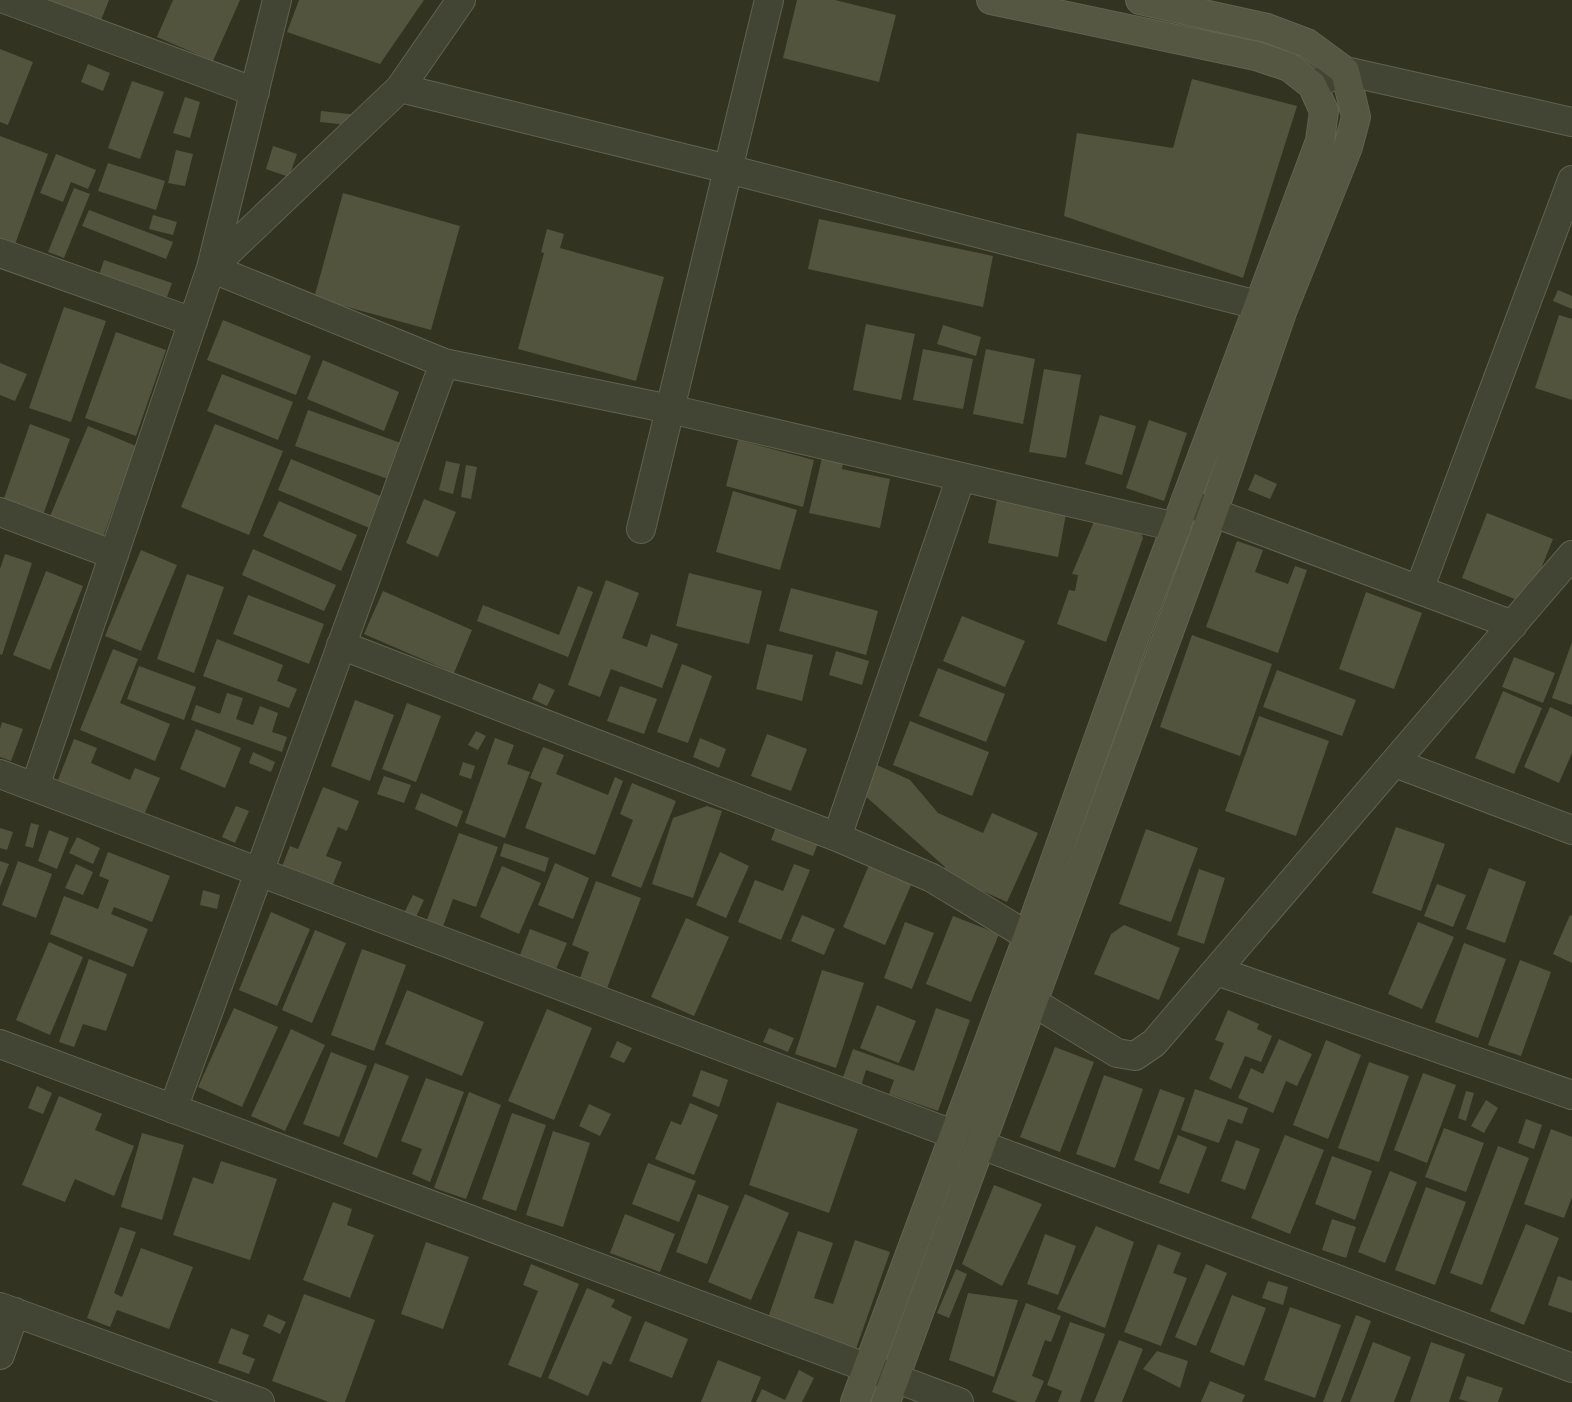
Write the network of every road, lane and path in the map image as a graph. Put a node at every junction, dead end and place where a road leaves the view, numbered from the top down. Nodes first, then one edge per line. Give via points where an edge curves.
1 (7, 0) edge
2 (278, 0) edge
3 (461, 0) edge
4 (769, 0) edge
5 (991, 0) edge
6 (1140, 0) edge
7 (1345, 71) junction
8 (1312, 85) junction
9 (400, 88) junction
10 (255, 92) junction
11 (1572, 122) edge
12 (728, 169) junction
13 (1572, 180) edge
14 (0, 253) edge
15 (211, 268) junction
16 (1270, 309) junction
17 (193, 322) junction
18 (444, 362) junction
19 (670, 409) junction
20 (961, 477) junction
21 (0, 512) edge
22 (1212, 512) junction
23 (1181, 514) junction
24 (641, 529) dead end
25 (114, 555) junction
26 (1568, 567) edge
27 (1419, 590) junction
28 (1513, 625) junction
29 (341, 645) junction
30 (1395, 763) junction
31 (0, 774) edge
32 (35, 787) junction
33 (1572, 830) edge
34 (837, 837) junction
35 (260, 872) junction
36 (1028, 936) junction
37 (1053, 947) junction
38 (1217, 971) junction
39 (1033, 1002) junction
40 (0, 1044) edge
41 (1572, 1095) edge
42 (173, 1109) junction
43 (954, 1134) junction
44 (981, 1144) junction
45 (7, 1310) edge
46 (0, 1356) edge
47 (867, 1368) junction
48 (1572, 1368) edge
49 (890, 1390) edge
50 (260, 1402) edge
51 (855, 1402) edge
52 (959, 1402) edge

1 - 10 street
2 - 10 street
3 - 9 street
4 - 12 street
5 - 8 street via 1256,56 1289,67
6 - 7 street via 1267,28 1307,43
7 - 8 street
7 - 11 street
7 - 16 street via 1356,117 1348,147
8 - 16 street via 1324,111 1320,141
9 - 12 street
9 - 15 street
10 - 15 street
12 - 16 street
12 - 19 street
13 - 27 street
14 - 17 street
15 - 17 street
15 - 18 street
16 - 22 street
16 - 23 street
17 - 25 street
18 - 19 street
18 - 29 street
19 - 20 street
19 - 24 street
20 - 23 street
20 - 34 street
21 - 25 street
22 - 23 street
22 - 27 street
22 - 37 street
23 - 36 street
25 - 32 street
26 - 28 street
27 - 28 street
28 - 30 street
29 - 34 street
29 - 35 street
30 - 33 street
30 - 38 street
31 - 32 street
32 - 35 street
34 - 36 street via 932,878
35 - 42 street
35 - 43 street
36 - 37 street
36 - 43 street
37 - 39 street
38 - 39 street via 1154,1043 1135,1056 1117,1053
38 - 41 street
39 - 44 street
40 - 42 street
42 - 47 street
43 - 44 street
43 - 47 street
44 - 48 street
44 - 49 street
45 - 46 street
45 - 50 street
47 - 49 street
47 - 51 street
49 - 52 street

